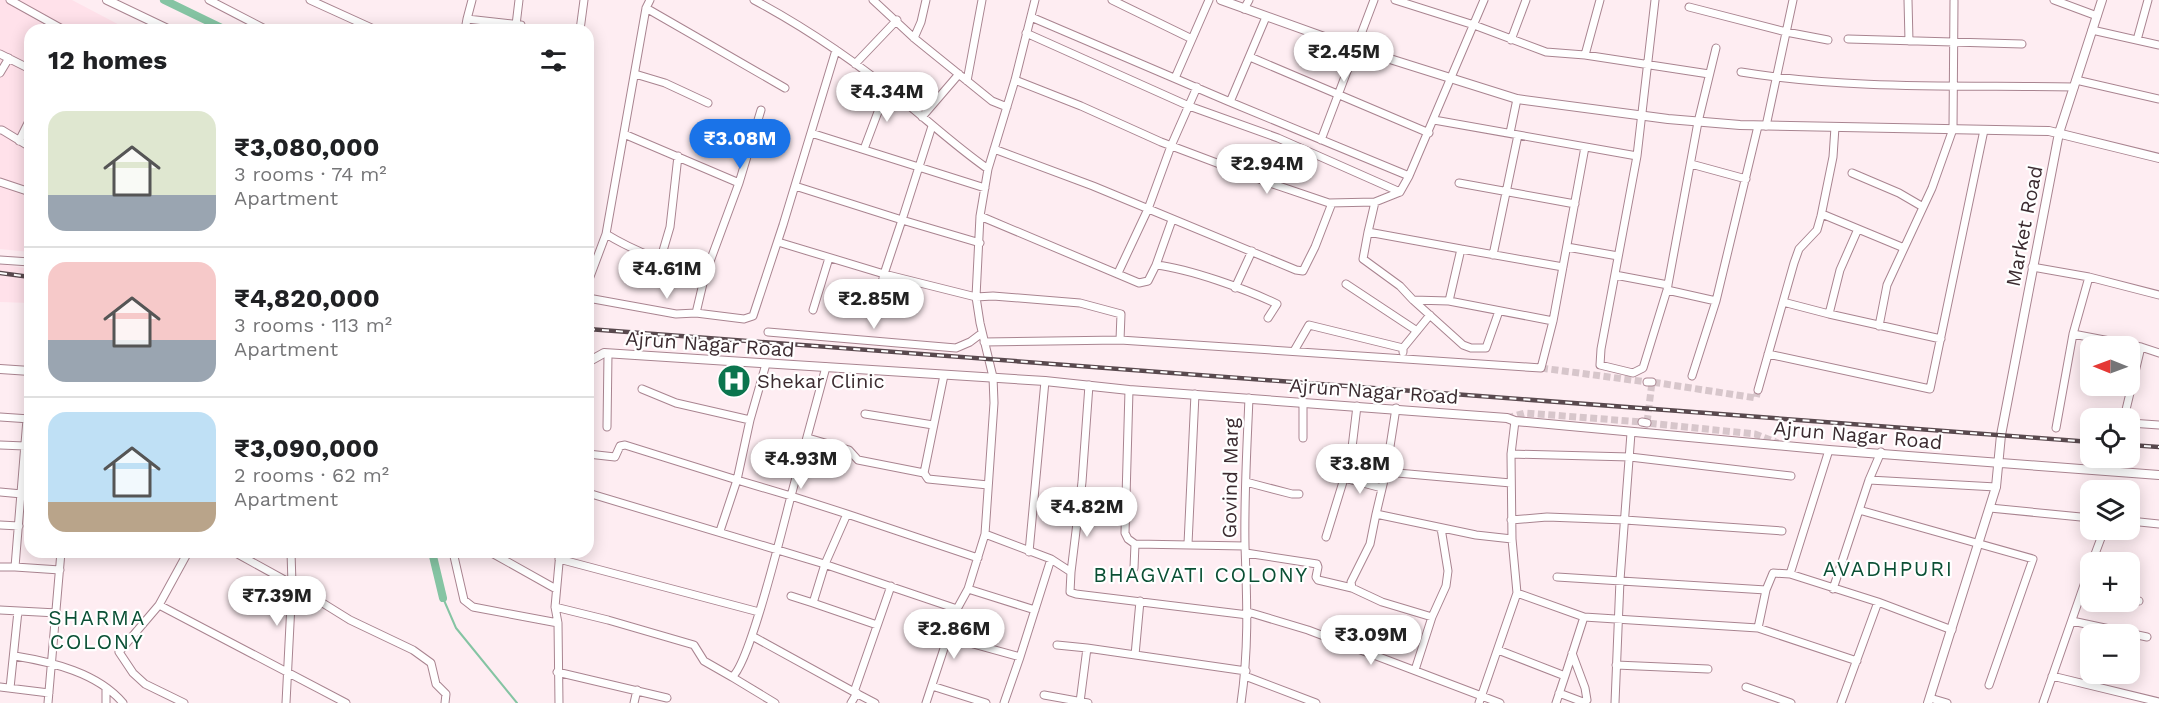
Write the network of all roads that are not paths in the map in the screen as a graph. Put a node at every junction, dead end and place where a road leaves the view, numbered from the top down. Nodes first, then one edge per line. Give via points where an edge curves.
1 (10, 0) edge
2 (107, 0) edge
3 (209, 0) edge
4 (310, 0) edge
5 (472, 0) edge
6 (519, 0) edge
7 (584, 0) edge
8 (650, 0) edge
9 (754, 0) edge
10 (873, 0) edge
11 (926, 0) edge
12 (982, 0) edge
13 (1035, 0) edge
14 (1112, 0) edge
15 (1209, 0) edge
16 (1221, 0) edge
17 (1249, 0) edge
18 (1374, 0) edge
19 (1395, 0) edge
20 (1484, 0) edge
21 (1526, 0) edge
22 (1600, 0) edge
23 (1655, 0) edge
24 (1793, 0) edge
25 (1908, 0) edge
26 (2054, 0) edge
27 (2102, 0) edge
28 (2148, 0) edge
29 (1954, 1) edge
30 (1689, 7) dead end
31 (646, 8) junction
32 (1244, 9) junction
33 (1031, 16) junction
34 (2097, 16) junction
35 (1266, 17) junction
36 (467, 19) junction
37 (897, 20) junction
38 (53, 24) edge
39 (157, 24) edge
40 (255, 24) edge
41 (363, 24) edge
42 (466, 24) edge
43 (499, 24) edge
44 (518, 24) edge
45 (581, 24) edge
46 (1474, 25) junction
47 (2092, 30) junction
48 (1786, 32) junction
49 (1026, 33) junction
50 (914, 38) junction
51 (1192, 39) junction
52 (1848, 39) dead end
53 (1511, 40) junction
54 (1828, 40) dead end
55 (2137, 40) junction
56 (1909, 41) junction
57 (1954, 41) junction
58 (2022, 44) dead end
59 (2159, 45) edge
60 (1355, 48) junction
61 (1716, 48) dead end
62 (836, 50) junction
63 (0, 54) edge
64 (1585, 55) junction
65 (1250, 57) junction
66 (9, 58) junction
67 (855, 64) junction
68 (1648, 65) junction
69 (24, 66) edge
70 (1742, 72) dead end
71 (0, 74) edge
72 (635, 74) junction
73 (959, 74) junction
74 (1709, 74) junction
75 (1175, 78) junction
76 (1777, 78) junction
77 (1452, 79) junction
78 (1015, 80) junction
79 (967, 81) junction
80 (2075, 83) junction
81 (1953, 85) junction
82 (1197, 87) junction
83 (785, 88) dead end
84 (887, 88) junction
85 (1338, 94) junction
86 (1516, 99) junction
87 (2159, 99) edge
88 (1230, 102) junction
89 (708, 103) dead end
90 (1189, 106) junction
91 (1007, 107) junction
92 (761, 110) dead end
93 (1642, 116) junction
94 (922, 117) junction
95 (1434, 120) junction
96 (1698, 122) junction
97 (932, 126) junction
98 (1762, 126) junction
99 (1835, 127) junction
100 (1953, 129) junction
101 (0, 130) edge
102 (1984, 130) junction
103 (24, 131) edge
104 (811, 133) junction
105 (1429, 133) junction
106 (2059, 133) junction
107 (624, 134) junction
108 (1514, 134) junction
109 (1321, 140) junction
110 (19, 141) junction
111 (24, 144) edge
112 (1172, 146) junction
113 (1585, 147) junction
114 (864, 149) junction
115 (994, 150) junction
116 (678, 156) junction
117 (1637, 156) junction
118 (2159, 158) edge
119 (1690, 164) junction
120 (919, 166) junction
121 (988, 169) junction
122 (1852, 173) dead end
123 (1409, 176) junction
124 (1746, 179) junction
125 (0, 182) edge
126 (739, 183) junction
127 (1459, 183) dead end
128 (795, 186) junction
129 (985, 188) junction
130 (24, 190) edge
131 (1400, 192) junction
132 (1507, 192) junction
133 (1375, 202) junction
134 (1332, 203) junction
135 (1575, 204) junction
136 (1923, 207) junction
137 (1148, 209) junction
138 (1822, 214) junction
139 (980, 216) junction
140 (902, 220) junction
141 (1172, 220) junction
142 (1858, 229) junction
143 (1368, 232) junction
144 (606, 234) junction
145 (778, 242) junction
146 (980, 243) junction
147 (1567, 247) junction
148 (1904, 248) junction
149 (1461, 249) junction
150 (1252, 251) junction
151 (1493, 255) junction
152 (1618, 256) junction
153 (829, 258) junction
154 (0, 260) edge
155 (660, 261) junction
156 (24, 262) edge
157 (1156, 265) junction
158 (594, 266) edge
159 (1563, 267) junction
160 (2032, 267) junction
161 (1118, 273) junction
162 (884, 274) junction
163 (705, 275) junction
164 (1615, 275) junction
165 (2089, 277) junction
166 (1346, 284) dead end
167 (1235, 288) junction
168 (1667, 288) junction
169 (2159, 295) edge
170 (976, 297) junction
171 (594, 299) edge
172 (1413, 300) junction
173 (1449, 301) junction
174 (1716, 302) junction
175 (1783, 302) junction
176 (813, 310) dead end
177 (1499, 311) junction
178 (696, 313) junction
179 (875, 313) dead end
180 (1829, 314) junction
181 (1430, 315) junction
182 (1268, 318) dead end
183 (1553, 321) junction
184 (1879, 326) junction
185 (1417, 331) junction
186 (768, 332) dead end
187 (982, 333) junction
188 (2073, 334) junction
189 (1941, 339) junction
190 (1120, 340) junction
191 (984, 342) junction
192 (2141, 347) junction
193 (1403, 348) junction
194 (1294, 351) junction
195 (2159, 353) edge
196 (608, 354) junction
197 (1768, 354) junction
198 (1403, 358) junction
199 (594, 359) edge
200 (766, 364) junction
201 (826, 367) junction
202 (0, 369) edge
203 (24, 371) edge
204 (944, 375) junction
205 (1692, 376) dead end
206 (993, 377) junction
207 (1045, 381) junction
208 (1089, 385) junction
209 (642, 389) dead end
210 (1129, 390) junction
211 (1758, 390) dead end
212 (1195, 394) junction
213 (1249, 398) junction
214 (1303, 402) junction
215 (1357, 406) junction
216 (1396, 408) junction
217 (2126, 408) edge
218 (865, 414) dead end
219 (0, 417) edge
220 (24, 419) edge
221 (750, 420) junction
222 (1515, 421) junction
223 (933, 424) junction
224 (2140, 424) edge
225 (2159, 425) edge
226 (607, 427) dead end
227 (2056, 428) dead end
228 (1631, 433) junction
229 (808, 438) junction
230 (1303, 438) dead end
231 (0, 445) edge
232 (24, 446) edge
233 (1829, 450) junction
234 (1881, 452) junction
235 (1511, 453) junction
236 (594, 455) edge
237 (1630, 457) junction
238 (24, 462) edge
239 (1999, 463) junction
240 (1386, 472) junction
241 (924, 473) junction
242 (2159, 475) edge
243 (1791, 476) dead end
244 (1344, 478) junction
245 (737, 480) junction
246 (1869, 480) junction
247 (1246, 482) junction
248 (1511, 483) junction
249 (988, 486) junction
250 (1996, 487) junction
251 (1382, 489) junction
252 (0, 492) edge
253 (22, 494) junction
254 (1299, 494) dead end
255 (594, 495) edge
256 (791, 496) junction
257 (1990, 508) junction
258 (1859, 510) junction
259 (846, 514) junction
260 (1376, 514) junction
261 (2080, 517) edge
262 (1511, 520) junction
263 (1625, 520) junction
264 (2140, 522) edge
265 (2159, 524) edge
266 (0, 525) edge
267 (19, 526) junction
268 (1441, 528) junction
269 (720, 531) junction
270 (1782, 531) dead end
271 (985, 534) junction
272 (1326, 537) dead end
273 (1512, 539) junction
274 (1135, 544) junction
275 (1188, 544) junction
276 (1979, 545) junction
277 (777, 549) junction
278 (1245, 549) junction
279 (1029, 552) junction
280 (61, 558) edge
281 (185, 558) edge
282 (245, 558) edge
283 (291, 558) edge
284 (454, 558) edge
285 (501, 558) edge
286 (560, 558) edge
287 (570, 558) edge
288 (978, 558) junction
289 (1051, 559) junction
290 (825, 564) junction
291 (0, 567) edge
292 (15, 567) junction
293 (1134, 568) dead end
294 (60, 570) junction
295 (1071, 572) junction
296 (1790, 574) junction
297 (1557, 577) dead end
298 (1620, 580) junction
299 (292, 584) junction
300 (891, 585) junction
301 (1352, 588) junction
302 (556, 589) junction
303 (968, 589) junction
304 (1833, 589) junction
305 (1766, 590) junction
306 (1517, 593) junction
307 (790, 596) dead end
308 (2080, 596) edge
309 (1140, 601) junction
310 (1878, 602) junction
311 (813, 603) junction
312 (159, 605) junction
313 (555, 607) junction
314 (957, 609) junction
315 (0, 610) edge
316 (1035, 610) junction
317 (18, 611) junction
318 (759, 612) junction
319 (57, 613) junction
320 (1248, 613) junction
321 (1432, 617) junction
322 (1584, 617) junction
323 (1619, 619) junction
324 (2072, 621) junction
325 (558, 623) junction
326 (877, 625) junction
327 (1758, 628) junction
328 (1952, 630) junction
329 (752, 636) junction
330 (948, 637) junction
331 (2147, 637) dead end
332 (1057, 645) dead end
333 (1087, 648) junction
334 (1498, 650) junction
335 (1572, 653) junction
336 (1134, 655) junction
337 (15, 656) junction
338 (1020, 657) junction
339 (1857, 661) junction
340 (52, 662) junction
341 (1616, 665) junction
342 (1708, 669) dead end
343 (1415, 670) junction
344 (557, 672) junction
345 (287, 673) junction
346 (1245, 673) junction
347 (1565, 676) junction
348 (2052, 676) junction
349 (732, 677) junction
350 (932, 686) junction
351 (1989, 686) dead end
352 (0, 687) edge
353 (1746, 687) dead end
354 (10, 688) junction
355 (106, 688) junction
356 (637, 690) junction
357 (855, 692) junction
358 (49, 693) junction
359 (1559, 693) junction
360 (1044, 695) dead end
361 (667, 698) dead end
362 (1481, 699) edge
363 (1929, 700) edge
364 (1080, 702) edge
365 (2159, 702) edge
366 (48, 703) edge
367 (106, 703) edge
368 (123, 703) edge
369 (184, 703) edge
370 (286, 703) edge
371 (346, 703) edge
372 (445, 703) edge
373 (559, 703) edge
374 (634, 703) edge
375 (775, 703) edge
376 (851, 703) edge
377 (875, 703) edge
378 (926, 703) edge
379 (986, 703) edge
380 (1004, 703) edge
381 (1088, 703) edge
382 (1241, 703) edge
383 (1316, 703) edge
384 (1500, 703) edge
385 (1556, 703) edge
386 (1615, 703) edge
387 (1791, 703) edge
388 (1841, 703) edge
389 (1947, 703) edge
390 (2043, 703) edge

1 - 38 street
2 - 39 street
3 - 40 street
4 - 41 street
5 - 36 street
6 - 44 street
7 - 45 street
8 - 31 street
9 - 62 street
10 - 37 street
11 - 50 street
12 - 79 street
13 - 33 street
14 - 51 street
15 - 51 street
16 - 32 street
17 - 32 street
18 - 60 street
19 - 46 street
20 - 46 street
21 - 53 street
22 - 64 street
23 - 68 street
24 - 48 street
25 - 56 street
26 - 34 street
27 - 34 street, Market Road
28 - 55 street
29 - 57 street
30 - 48 street
31 - 72 street
31 - 83 street
32 - 35 street
33 - 49 street
33 - 75 street
34 - 47 street, Market Road
35 - 60 street
35 - 65 street
36 - 42 street
36 - 43 street
37 - 50 street
37 - 67 street
46 - 53 street
46 - 77 street
47 - 55 street
47 - 80 street, Market Road
48 - 54 street
48 - 76 street
49 - 78 street
49 - 90 street
50 - 73 street
51 - 75 street
52 - 56 street
53 - 64 street via 1546,52
55 - 59 street
56 - 57 street
57 - 58 street
57 - 81 street
60 - 77 street
60 - 85 street
61 - 74 street
62 - 67 street
62 - 104 street
63 - 66 street
64 - 68 street
65 - 85 street
65 - 88 street
66 - 69 street
66 - 71 street
67 - 84 street
68 - 74 street
68 - 93 street
70 - 76 street
72 - 89 street
72 - 107 street
73 - 79 street
73 - 94 street
74 - 96 street
75 - 82 street
76 - 81 street via 1869,85
76 - 98 street
77 - 86 street
77 - 95 street
78 - 91 street
78 - 112 street
79 - 91 street via 992,101
80 - 81 street
80 - 87 street
80 - 106 street, Market Road
81 - 100 street
82 - 88 street
82 - 90 street
84 - 94 street
84 - 114 street
85 - 105 street
85 - 109 street
86 - 93 street
86 - 108 street
88 - 109 street
90 - 112 street
90 - 131 street via 1278,138
91 - 115 street
92 - 126 street
93 - 96 street
93 - 117 street
94 - 97 street
95 - 105 street
95 - 108 street
96 - 98 street
96 - 119 street
97 - 120 street
97 - 121 street
98 - 99 street
98 - 124 street
99 - 100 street
99 - 138 street
100 - 102 street
100 - 136 street
101 - 110 street
102 - 106 street
102 - 189 street
103 - 110 street
104 - 114 street
104 - 128 street
105 - 123 street
106 - 118 street
106 - 160 street, Market Road
107 - 116 street
107 - 144 street
108 - 113 street
108 - 132 street
109 - 123 street
110 - 111 street
112 - 134 street
112 - 137 street
113 - 117 street
113 - 135 street
114 - 120 street
115 - 121 street
115 - 137 street
116 - 126 street
116 - 155 street via 670,227
117 - 152 street
119 - 124 street
119 - 168 street
120 - 129 street
120 - 140 street
121 - 129 street
122 - 136 street
123 - 131 street
124 - 174 street
125 - 130 street
126 - 163 street
127 - 132 street
128 - 140 street
128 - 145 street
129 - 139 street
131 - 133 street
132 - 135 street
132 - 151 street
133 - 134 street
133 - 143 street
134 - 150 street via 1303,271
135 - 147 street
136 - 148 street
137 - 141 street
137 - 161 street
138 - 142 street
138 - 175 street via 1817,230 1799,249
139 - 146 street
139 - 161 street
140 - 146 street
140 - 162 street
141 - 150 street
141 - 157 street
142 - 148 street
142 - 180 street via 1840,270
143 - 149 street
143 - 172 street via 1363,259
144 - 155 street
144 - 158 street
145 - 153 street
145 - 178 street via 753,316 744,319
146 - 170 street
147 - 152 street
147 - 159 street
148 - 184 street via 1887,285
149 - 151 street
149 - 173 street
150 - 167 street
151 - 159 street
152 - 164 street
153 - 162 street
153 - 176 street
154 - 156 street
155 - 163 street
157 - 161 street via 1148,282 1139,283
157 - 167 street
159 - 183 street
160 - 165 street
160 - 239 street, Market Road
162 - 170 street
162 - 179 street
163 - 178 street
164 - 168 street
164 - 168 street via 1600,365 1633,373 1643,368
165 - 169 street
165 - 188 street
166 - 185 street
167 - 182 street via 1277,304
168 - 174 street
170 - 187 street
170 - 190 street via 1080,303 1121,314
171 - 178 street via 676,314
172 - 173 street
172 - 181 street
173 - 177 street
174 - 205 street
175 - 180 street
175 - 197 street
177 - 181 street via 1486,348 1464,345
177 - 183 street
180 - 184 street
181 - 185 street
183 - 198 street via 1541,368
184 - 189 street
185 - 193 street
186 - 187 street via 956,348
187 - 191 street
188 - 192 street
188 - 227 street
189 - 197 street via 1930,388
190 - 191 street
190 - 194 street
191 - 206 street
192 - 195 street
192 - 217 street
193 - 194 street via 1309,325
193 - 198 street
194 - 198 street
196 - 199 street, Ajrun Nagar Road
196 - 200 street, Ajrun Nagar Road
196 - 226 street
197 - 211 street
200 - 201 street, Ajrun Nagar Road
200 - 221 street
201 - 204 street, Ajrun Nagar Road
201 - 229 street
202 - 203 street
204 - 206 street, Ajrun Nagar Road
204 - 223 street
206 - 207 street, Ajrun Nagar Road
206 - 249 street
207 - 208 street, Ajrun Nagar Road
207 - 279 street
208 - 210 street, Ajrun Nagar Road
208 - 295 street
209 - 221 street via 676,403
210 - 212 street, Ajrun Nagar Road
210 - 274 street via 1125,533
212 - 213 street, Ajrun Nagar Road
212 - 275 street
213 - 214 street, Ajrun Nagar Road
213 - 247 street, Govind Marg
214 - 215 street, Ajrun Nagar Road
214 - 230 street
215 - 216 street, Ajrun Nagar Road
215 - 244 street
216 - 222 street, Ajrun Nagar Road
216 - 240 street
218 - 223 street
219 - 220 street
221 - 245 street
222 - 228 street, Ajrun Nagar Road
222 - 235 street
223 - 241 street
224 - 225 street
228 - 233 street, Ajrun Nagar Road
228 - 237 street
229 - 241 street via 849,450 858,460
229 - 256 street
231 - 232 street
233 - 234 street, Ajrun Nagar Road
233 - 296 street
234 - 239 street, Ajrun Nagar Road
234 - 246 street
235 - 237 street
235 - 248 street
236 - 245 street via 615,457 620,446 625,445
237 - 243 street
237 - 263 street
238 - 253 street
239 - 242 street, Ajrun Nagar Road
239 - 250 street, Market Road
240 - 248 street
240 - 251 street
241 - 249 street via 928,479
244 - 251 street
244 - 272 street
245 - 256 street
245 - 269 street
246 - 250 street
246 - 258 street
247 - 254 street
247 - 278 street, Govind Marg
248 - 262 street
249 - 271 street
250 - 257 street, Market Road
251 - 260 street
252 - 253 street
253 - 267 street
255 - 269 street
256 - 259 street
256 - 277 street
257 - 261 street
257 - 276 street, Market Road
258 - 276 street
258 - 304 street
259 - 288 street
259 - 290 street
260 - 268 street
260 - 301 street via 1370,543 1351,582
262 - 263 street
262 - 273 street
263 - 270 street
263 - 298 street
264 - 265 street
266 - 267 street
267 - 292 street
268 - 273 street
268 - 321 street via 1448,571 1446,586
269 - 277 street
271 - 279 street
271 - 288 street
273 - 306 street
274 - 275 street
274 - 293 street
275 - 278 street
276 - 328 street, Market Road
276 - 351 street via 2033,559
277 - 290 street
277 - 318 street
278 - 301 street via 1317,564 1318,580
278 - 320 street, Govind Marg
279 - 289 street
280 - 294 street
281 - 312 street
282 - 299 street
283 - 299 street
284 - 325 street via 464,600 473,607
285 - 302 street
286 - 302 street
287 - 318 street
288 - 303 street
289 - 295 street
289 - 316 street
290 - 300 street
290 - 311 street
291 - 292 street
292 - 294 street
294 - 319 street
295 - 309 street via 1070,592
296 - 304 street
296 - 305 street via 1773,573
297 - 298 street
298 - 305 street
298 - 323 street
299 - 345 street
299 - 372 street via 431,663 436,684 446,694
300 - 314 street
300 - 326 street
301 - 321 street
302 - 313 street
303 - 314 street
303 - 316 street
304 - 310 street
305 - 327 street
306 - 322 street
306 - 334 street
307 - 311 street
308 - 324 street
309 - 320 street
309 - 336 street
310 - 328 street
310 - 339 street
311 - 326 street
312 - 345 street
312 - 369 street via 119,652 145,684
313 - 325 street
313 - 349 street via 694,645 704,661
314 - 330 street
315 - 317 street
316 - 338 street
317 - 319 street
317 - 337 street
318 - 329 street
319 - 340 street
320 - 343 street via 1308,630
320 - 346 street, Govind Marg
321 - 343 street
322 - 323 street
322 - 335 street
323 - 327 street
323 - 341 street
324 - 331 street
324 - 348 street
325 - 344 street
326 - 357 street
327 - 339 street
328 - 363 street, Market Road
329 - 349 street
329 - 357 street
330 - 338 street
330 - 350 street
332 - 333 street
333 - 336 street
333 - 364 street
334 - 347 street
334 - 362 street
335 - 347 street
335 - 359 street via 1587,700
336 - 346 street
337 - 340 street
337 - 354 street
338 - 380 street
339 - 388 street
340 - 355 street
340 - 358 street
341 - 342 street
341 - 386 street
343 - 362 street
344 - 356 street
344 - 373 street
345 - 370 street
345 - 371 street
346 - 382 street, Govind Marg
346 - 383 street
347 - 359 street
348 - 365 street
348 - 390 street
349 - 375 street
350 - 378 street
350 - 379 street
352 - 354 street
353 - 387 street
354 - 358 street
355 - 367 street
355 - 368 street
356 - 361 street
356 - 374 street
357 - 376 street
357 - 377 street
358 - 366 street
359 - 385 street
360 - 364 street
362 - 384 street
363 - 389 street
364 - 381 street

